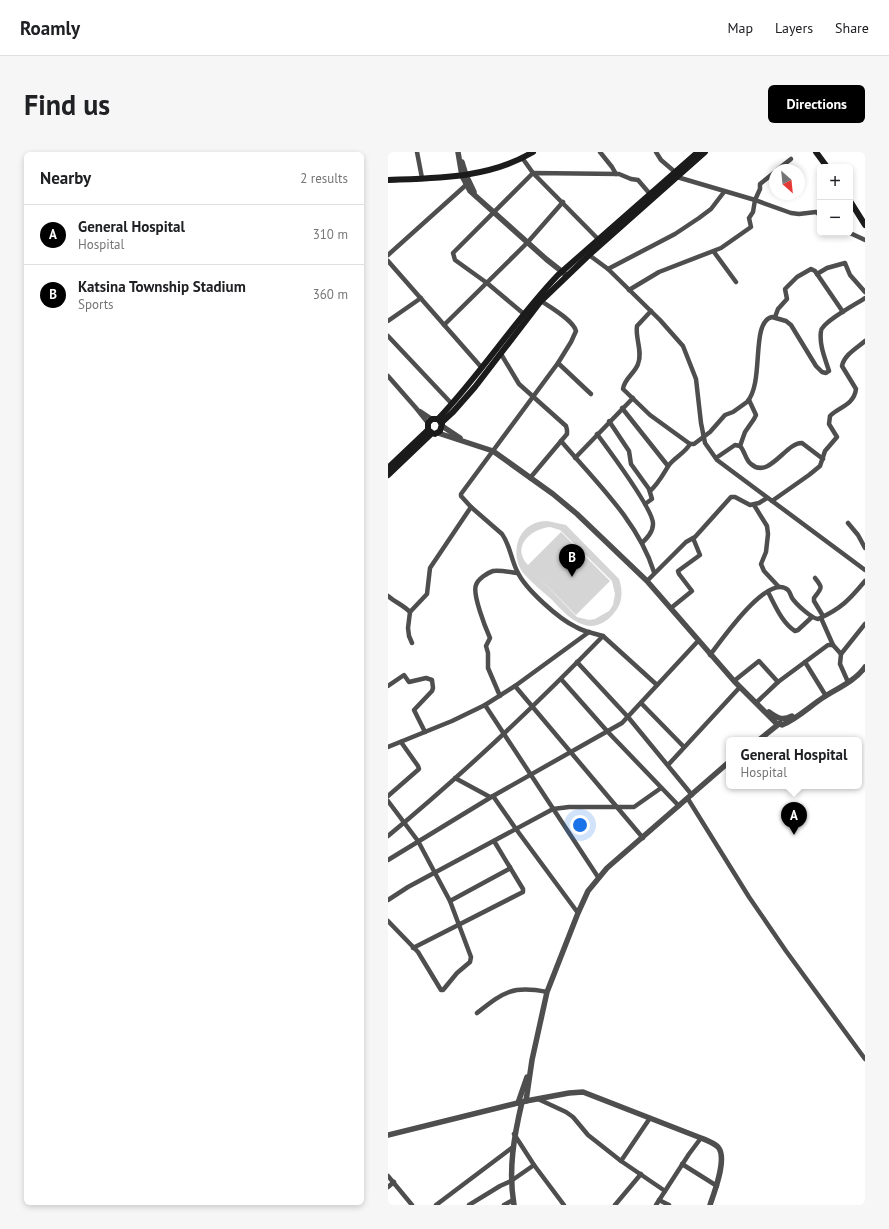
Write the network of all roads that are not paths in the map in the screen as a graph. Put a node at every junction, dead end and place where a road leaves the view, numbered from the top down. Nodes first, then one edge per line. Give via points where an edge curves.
1 (417, 152) edge
2 (534, 152) edge
3 (600, 152) edge
4 (656, 152) edge
5 (698, 152) edge
6 (705, 152) edge
7 (816, 152) edge
8 (459, 153) edge
9 (522, 159) junction
10 (791, 159) dead end
11 (785, 164) edge
12 (825, 164) edge
13 (533, 173) junction
14 (616, 174) junction
15 (676, 174) junction
16 (464, 176) junction
17 (769, 176) edge
18 (422, 178) junction
19 (388, 180) edge
20 (466, 185) junction
21 (724, 192) junction
22 (650, 194) junction
23 (476, 197) junction
24 (755, 200) junction
25 (563, 202) junction
26 (853, 206) edge
27 (493, 212) junction
28 (817, 213) edge
29 (865, 225) edge
30 (853, 234) edge
31 (599, 240) junction
32 (865, 240) edge
33 (527, 243) junction
34 (714, 252) junction
35 (589, 255) junction
36 (388, 256) edge
37 (388, 261) edge
38 (608, 269) junction
39 (817, 274) junction
40 (562, 275) junction
41 (736, 282) dead end
42 (487, 283) junction
43 (629, 290) junction
44 (865, 292) edge
45 (421, 298) junction
46 (865, 298) edge
47 (541, 301) junction
48 (651, 311) junction
49 (843, 312) junction
50 (524, 314) junction
51 (775, 318) junction
52 (388, 321) edge
53 (444, 325) junction
54 (388, 336) edge
55 (865, 341) edge
56 (501, 354) junction
57 (558, 364) junction
58 (482, 368) junction
59 (388, 376) edge
60 (591, 394) dead end
61 (532, 397) junction
62 (633, 398) junction
63 (749, 400) junction
64 (452, 404) junction
65 (622, 408) junction
66 (610, 421) junction
67 (435, 426) junction
68 (597, 434) junction
69 (704, 436) junction
70 (560, 441) junction
71 (690, 444) junction
72 (740, 446) junction
73 (493, 451) junction
74 (575, 458) junction
75 (716, 458) junction
76 (823, 459) junction
77 (668, 466) junction
78 (388, 468) edge
79 (388, 475) edge
80 (530, 478) junction
81 (650, 491) junction
82 (767, 498) junction
83 (772, 501) junction
84 (645, 504) junction
85 (754, 505) junction
86 (471, 506) junction
87 (848, 523) dead end
88 (693, 538) junction
89 (642, 543) junction
90 (865, 548) edge
91 (865, 570) edge
92 (654, 572) junction
93 (517, 573) junction
94 (815, 578) dead end
95 (647, 581) junction
96 (865, 581) edge
97 (778, 586) junction
98 (768, 592) junction
99 (388, 596) edge
100 (671, 608) junction
101 (410, 612) junction
102 (812, 617) junction
103 (822, 617) junction
104 (865, 624) edge
105 (589, 632) junction
106 (603, 636) junction
107 (698, 640) junction
108 (412, 643) dead end
109 (833, 645) junction
110 (841, 654) junction
111 (710, 655) junction
112 (577, 662) junction
113 (805, 662) junction
114 (865, 667) edge
115 (561, 679) junction
116 (734, 681) junction
117 (778, 682) junction
118 (848, 682) junction
119 (657, 685) junction
120 (388, 686) edge
121 (515, 686) junction
122 (740, 687) junction
123 (500, 696) junction
124 (826, 696) junction
125 (756, 702) junction
126 (641, 703) junction
127 (485, 705) junction
128 (533, 706) junction
129 (628, 717) junction
130 (781, 722) junction
131 (607, 731) junction
132 (425, 732) junction
133 (504, 733) junction
134 (763, 737) edge
135 (401, 742) junction
136 (388, 747) edge
137 (684, 747) junction
138 (570, 752) junction
139 (668, 765) junction
140 (726, 765) edge
141 (531, 774) junction
142 (455, 778) junction
143 (661, 788) junction
144 (388, 796) edge
145 (492, 796) junction
146 (690, 797) junction
147 (388, 801) edge
148 (679, 806) junction
149 (616, 807) junction
150 (553, 809) junction
151 (404, 822) junction
152 (516, 829) junction
153 (388, 836) edge
154 (643, 838) junction
155 (494, 841) junction
156 (418, 842) junction
157 (388, 860) edge
158 (510, 867) junction
159 (435, 873) junction
160 (598, 878) junction
161 (388, 900) edge
162 (450, 901) junction
163 (578, 913) junction
164 (388, 921) edge
165 (459, 924) junction
166 (414, 948) junction
167 (547, 992) junction
168 (477, 1013) dead end
169 (865, 1060) edge
170 (538, 1099) junction
171 (522, 1102) junction
172 (650, 1118) junction
173 (514, 1134) junction
174 (388, 1135) edge
175 (701, 1138) junction
176 (513, 1147) junction
177 (621, 1161) junction
178 (682, 1164) junction
179 (534, 1165) junction
180 (641, 1174) junction
181 (388, 1176) edge
182 (512, 1181) junction
183 (394, 1182) junction
184 (717, 1186) junction
185 (388, 1188) edge
186 (665, 1191) junction
187 (513, 1203) edge
188 (658, 1203) edge
189 (412, 1205) edge
190 (436, 1205) edge
191 (469, 1205) edge
192 (504, 1205) edge
193 (564, 1205) edge
194 (615, 1205) edge
195 (669, 1205) edge
196 (710, 1205) edge

1 - 18 street
2 - 9 main road
3 - 14 street
4 - 15 street
5 - 15 main road
6 - 15 main road
7 - 12 main road
8 - 16 street
9 - 13 street
9 - 16 main road via 500,168
10 - 11 street
13 - 14 street
13 - 25 street
13 - 27 street
14 - 22 street via 638,180
15 - 21 street
15 - 22 main road
15 - 35 main road
16 - 18 main road
16 - 20 street
16 - 23 street
17 - 24 street via 761,182
18 - 19 main road
20 - 23 street
20 - 36 street
21 - 24 street
21 - 38 street via 700,218
22 - 31 main road
23 - 27 street
24 - 28 street via 791,213
24 - 34 street via 749,218 751,227
25 - 31 street
25 - 33 street
26 - 29 main road
27 - 33 street
27 - 42 street via 453,253 455,260
30 - 32 street
31 - 40 main road
33 - 40 street
33 - 42 street
34 - 41 street
34 - 43 street via 659,272
35 - 38 street
35 - 40 main road
37 - 45 street
38 - 43 street
39 - 44 street via 845,263 850,275
39 - 49 street
39 - 51 street via 811,269 797,277 785,289 787,299 778,309
40 - 47 main road
40 - 50 main road via 539,295
42 - 50 street
42 - 53 street
43 - 48 street
45 - 52 street
45 - 53 street
46 - 49 street
47 - 56 main road
47 - 57 street via 559,313 576,331
48 - 62 street via 637,326 639,363 622,386
48 - 69 street via 683,346 696,379
49 - 51 street via 821,329 821,344 829,371 826,373 816,366 791,325
50 - 58 main road
51 - 63 street via 770,317 760,329 756,381
53 - 58 street
54 - 64 street
55 - 76 street via 846,356 843,362 842,366 854,384 855,392 850,403 830,416 829,424 837,437 825,451
56 - 61 street via 514,376
56 - 67 main road via 462,401
57 - 60 street
57 - 61 street
58 - 64 main road
59 - 67 street
61 - 70 street via 566,426 567,434
61 - 73 street
62 - 65 street
62 - 71 street via 650,415
63 - 69 street via 725,415
63 - 72 street via 756,415
64 - 67 main road
65 - 66 street
65 - 77 street
66 - 68 street
66 - 81 street via 629,451 631,464
67 - 73 street
67 - 78 main road
67 - 79 main road
68 - 74 street
68 - 84 street
69 - 71 street
69 - 75 street via 705,443
70 - 74 street
70 - 80 street
71 - 77 street via 688,449
72 - 75 street via 735,445
72 - 76 street via 746,459 758,468 775,462 798,442
73 - 80 street
73 - 86 street via 461,494
74 - 89 street via 613,502
75 - 82 street
76 - 83 street via 820,466
77 - 81 street
80 - 95 street via 577,514
81 - 84 street via 651,500
82 - 83 street
82 - 85 street
83 - 91 street
84 - 89 street via 653,524
85 - 88 street via 731,497
85 - 97 street via 767,526 768,534 766,552 761,564
86 - 93 street via 506,539
86 - 101 street via 430,568 427,594
87 - 90 street
88 - 92 street
88 - 100 street via 700,556 678,571 692,591
89 - 92 street
92 - 95 street
93 - 105 street via 531,591 562,618
93 - 123 street via 486,574 475,587 490,639 486,646 488,668
94 - 103 street via 821,590 814,601
95 - 100 street
96 - 103 street via 848,601
97 - 98 street
97 - 102 street via 789,591 793,600
98 - 102 street via 791,629 798,630
98 - 111 street via 738,617
99 - 101 street
100 - 107 street
101 - 108 street via 408,628
102 - 103 street
103 - 109 street
104 - 110 street
105 - 106 street
105 - 121 street
106 - 112 street
106 - 119 street
107 - 111 street
107 - 119 street
109 - 110 street
109 - 113 street via 828,645
110 - 118 street via 840,664
111 - 116 street
112 - 115 street
112 - 129 street
113 - 117 street
113 - 124 street
114 - 118 street
115 - 128 street
115 - 131 street
116 - 117 street via 759,661
116 - 122 street
117 - 125 street
118 - 124 street
119 - 126 street
120 - 132 street via 404,675 409,682 432,680 432,691 414,710
121 - 123 street
121 - 128 street
122 - 125 street
122 - 137 street
123 - 127 street
124 - 130 street
125 - 130 street
126 - 129 street
126 - 137 street
127 - 132 street
127 - 133 street
128 - 133 street
128 - 138 street
129 - 131 street
129 - 139 street
130 - 134 street
131 - 138 street
131 - 143 street
132 - 135 street
133 - 141 street
133 - 142 street
135 - 136 street
135 - 144 street via 419,769
137 - 139 street
138 - 141 street
138 - 149 street
139 - 146 street
140 - 146 street
141 - 145 street
141 - 150 street
142 - 145 street
142 - 151 street
143 - 148 street
143 - 149 street via 637,806
145 - 152 street
145 - 156 street
146 - 148 street
146 - 169 street via 749,897
147 - 151 street
148 - 154 street
149 - 150 street
149 - 154 street
150 - 152 street
150 - 160 street
151 - 153 street
151 - 156 street
152 - 155 street
152 - 163 street
154 - 160 street
155 - 158 street
155 - 159 street
156 - 157 street
156 - 159 street
158 - 162 street
158 - 165 street via 523,892
159 - 161 street
159 - 162 street
160 - 163 street via 588,891
162 - 165 street
163 - 167 street
164 - 166 street
165 - 166 street
165 - 166 street via 471,960 443,990 438,987
167 - 168 street via 514,989
167 - 171 street
170 - 171 street
170 - 172 street via 584,1092
170 - 177 street via 573,1117 588,1135
171 - 173 street
171 - 174 street
172 - 175 street
172 - 177 street
173 - 176 street
173 - 179 street
175 - 178 street
175 - 184 street via 718,1146 721,1152
176 - 182 street
176 - 190 street
177 - 180 street
178 - 184 street
178 - 186 street
179 - 182 street
179 - 193 street
180 - 186 street
180 - 194 street
181 - 183 street
182 - 187 street
182 - 191 street
183 - 185 street
183 - 189 street
184 - 196 street
186 - 188 street
187 - 192 street
188 - 195 street

